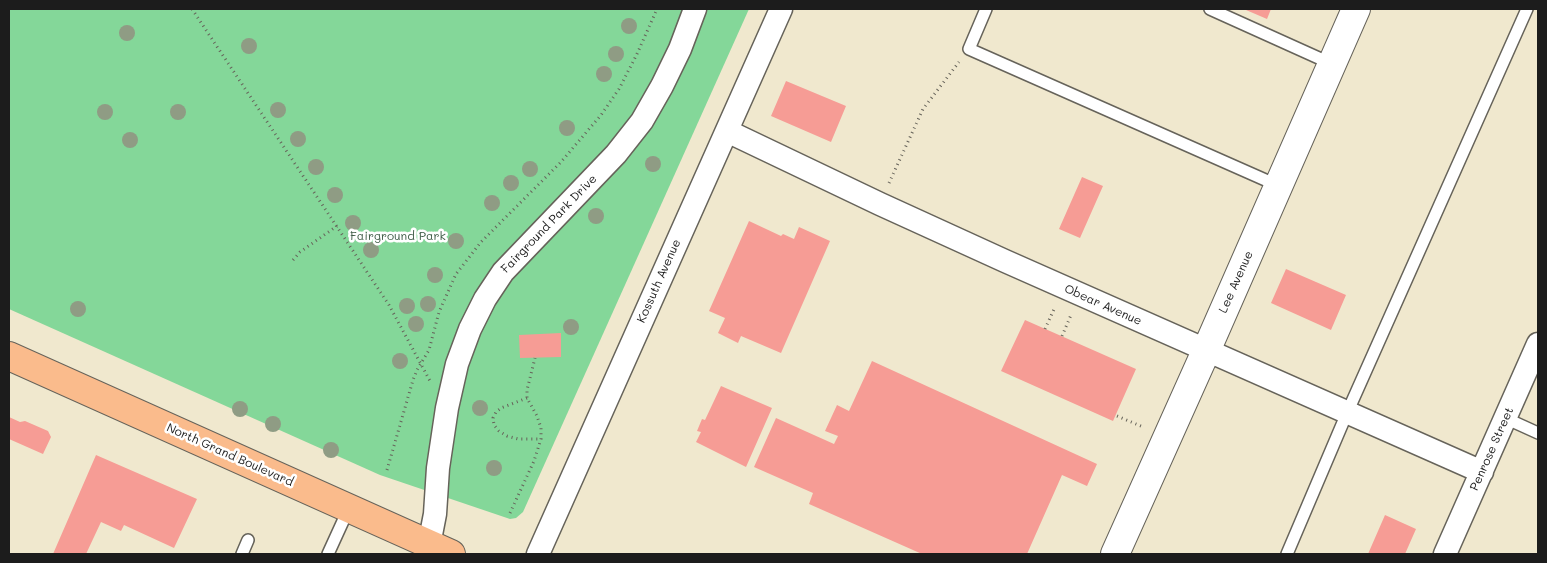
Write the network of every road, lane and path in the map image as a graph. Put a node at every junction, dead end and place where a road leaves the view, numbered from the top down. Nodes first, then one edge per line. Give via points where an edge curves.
1 (192, 9) edge
2 (695, 9) edge
3 (781, 9) edge
4 (986, 9) edge
5 (1210, 9) edge
6 (1356, 9) edge
7 (1527, 9) edge
8 (969, 49) junction
9 (1332, 64) junction
10 (726, 131) junction
11 (1279, 186) junction
12 (880, 204) junction
13 (336, 226) junction
14 (293, 260) dead end
15 (1056, 304) dead end
16 (1073, 312) dead end
17 (1045, 329) dead end
18 (1062, 336) dead end
19 (1538, 344) edge
20 (1206, 351) junction
21 (9, 356) edge
22 (535, 358) dead end
23 (432, 384) dead end
24 (527, 398) junction
25 (1347, 413) junction
26 (1117, 416) dead end
27 (1505, 418) junction
28 (1144, 428) dead end
29 (1538, 434) edge
30 (541, 439) junction
31 (1482, 472) junction
32 (349, 508) junction
33 (510, 514) dead end
34 (248, 540) dead end
35 (440, 550) edge
36 (242, 554) edge
37 (328, 554) edge
38 (538, 554) edge
39 (1115, 554) edge
40 (1287, 554) edge
41 (1445, 554) edge

1 - 13 path
2 - 35 street, Fairground Park Drive via 662,86 642,121 616,154 503,272 470,329 446,408 435,514
3 - 10 street, Kossuth Avenue
4 - 8 lane
5 - 9 lane
6 - 9 street, Lee Avenue
7 - 25 lane
8 - 11 lane
8 - 12 path via 923,109
9 - 11 street, Lee Avenue
10 - 12 street, Obear Avenue
10 - 38 street, Kossuth Avenue
11 - 20 street, Lee Avenue
12 - 20 street, Obear Avenue
13 - 14 path
13 - 23 path via 389,305
15 - 17 path
16 - 18 path
19 - 27 street, Penrose Street
20 - 25 street, Obear Avenue
20 - 39 street, Lee Avenue
21 - 32 main road, North Grand Boulevard
22 - 24 path
24 - 30 path via 538,416
24 - 30 path via 501,408 496,412 494,424 507,436
25 - 31 street, Obear Avenue
25 - 40 lane
26 - 28 path
27 - 29 lane
27 - 31 street, Penrose Street
30 - 33 path
31 - 41 street, Penrose Street
32 - 35 main road, North Grand Boulevard
32 - 37 lane
34 - 36 lane

